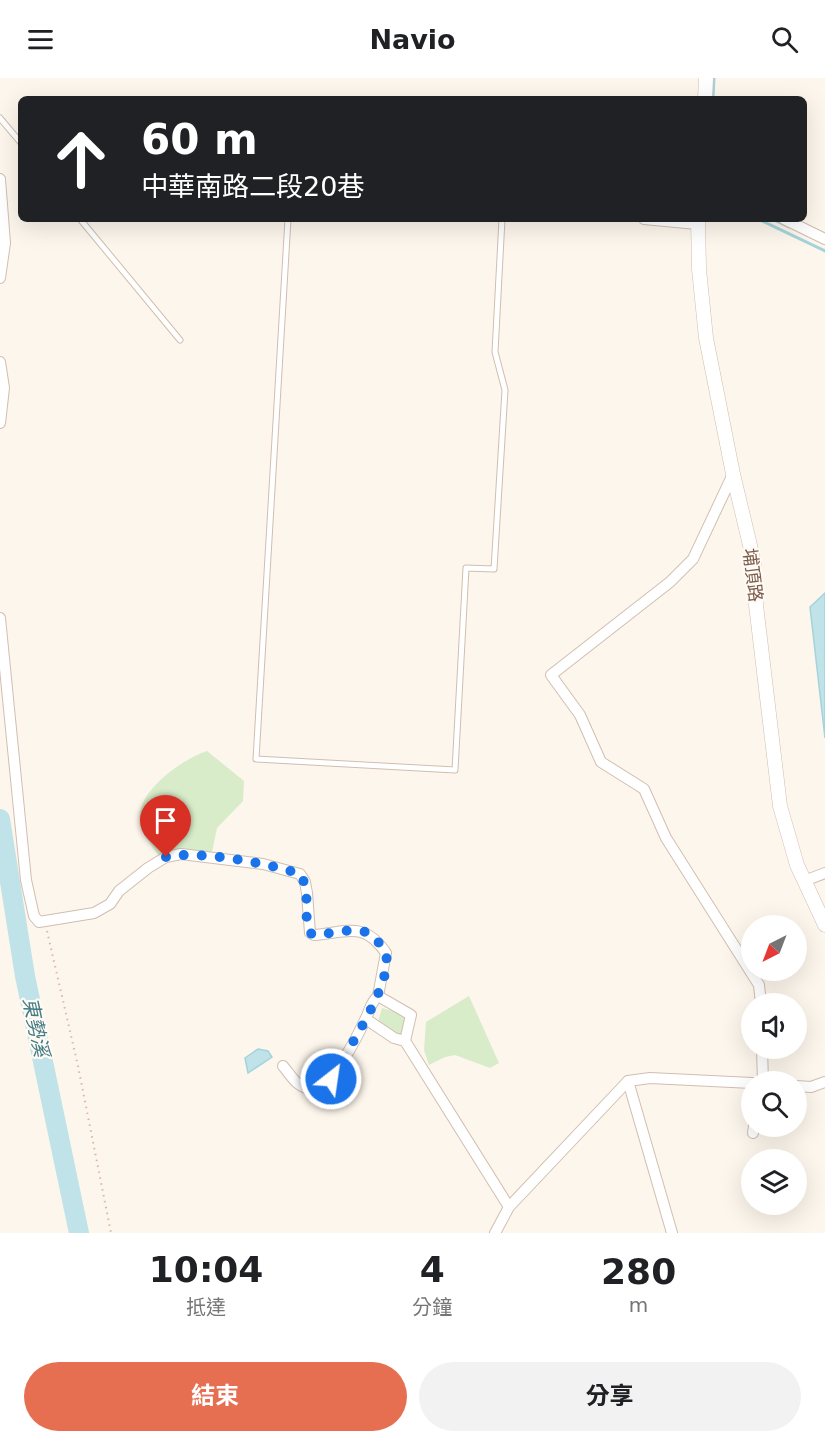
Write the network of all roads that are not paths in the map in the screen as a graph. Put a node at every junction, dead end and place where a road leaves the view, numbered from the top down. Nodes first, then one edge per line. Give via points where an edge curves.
1 (706, 78) edge
2 (705, 96) edge
3 (0, 118) edge
4 (18, 139) edge
5 (0, 179) edge
6 (82, 222) edge
7 (288, 222) edge
8 (502, 222) edge
9 (698, 222) edge
10 (790, 222) edge
11 (825, 238) edge
12 (0, 278) edge
13 (180, 340) dead end
14 (0, 362) edge
15 (0, 423) edge
16 (733, 474) junction
17 (0, 618) edge
18 (825, 873) edge
19 (804, 880) junction
20 (825, 925) edge
21 (760, 993) edge
22 (378, 996) junction
23 (366, 1019) junction
24 (405, 1041) junction
25 (283, 1066) dead end
26 (628, 1081) junction
27 (741, 1082) edge
28 (825, 1082) edge
29 (807, 1087) edge
30 (509, 1207) junction
31 (495, 1233) edge
32 (672, 1233) edge

1 - 2 street
3 - 4 lane
5 - 12 street via 5,233
6 - 13 lane
7 - 8 lane via 256,759 455,770 466,568 495,569 505,390 495,352
9 - 16 street, 埔頂路 via 706,338
10 - 11 street
14 - 15 street via 4,388
16 - 19 street, 埔頂路 via 754,562 780,806
16 - 21 street via 693,559 670,582 551,675 580,715 601,762 644,789 666,838
17 - 22 street via 26,880 34,916 39,922 99,910 110,904 129,882 166,857 181,854 263,864 300,874 307,893 310,933 362,931 374,936 386,953
18 - 19 street
19 - 20 street, 埔頂路
22 - 23 street
22 - 24 street via 411,1015
23 - 24 street
23 - 25 street via 331,1079 323,1085 304,1088
24 - 30 street
26 - 27 street via 650,1078
26 - 30 street
26 - 32 street
28 - 29 street
30 - 31 street

